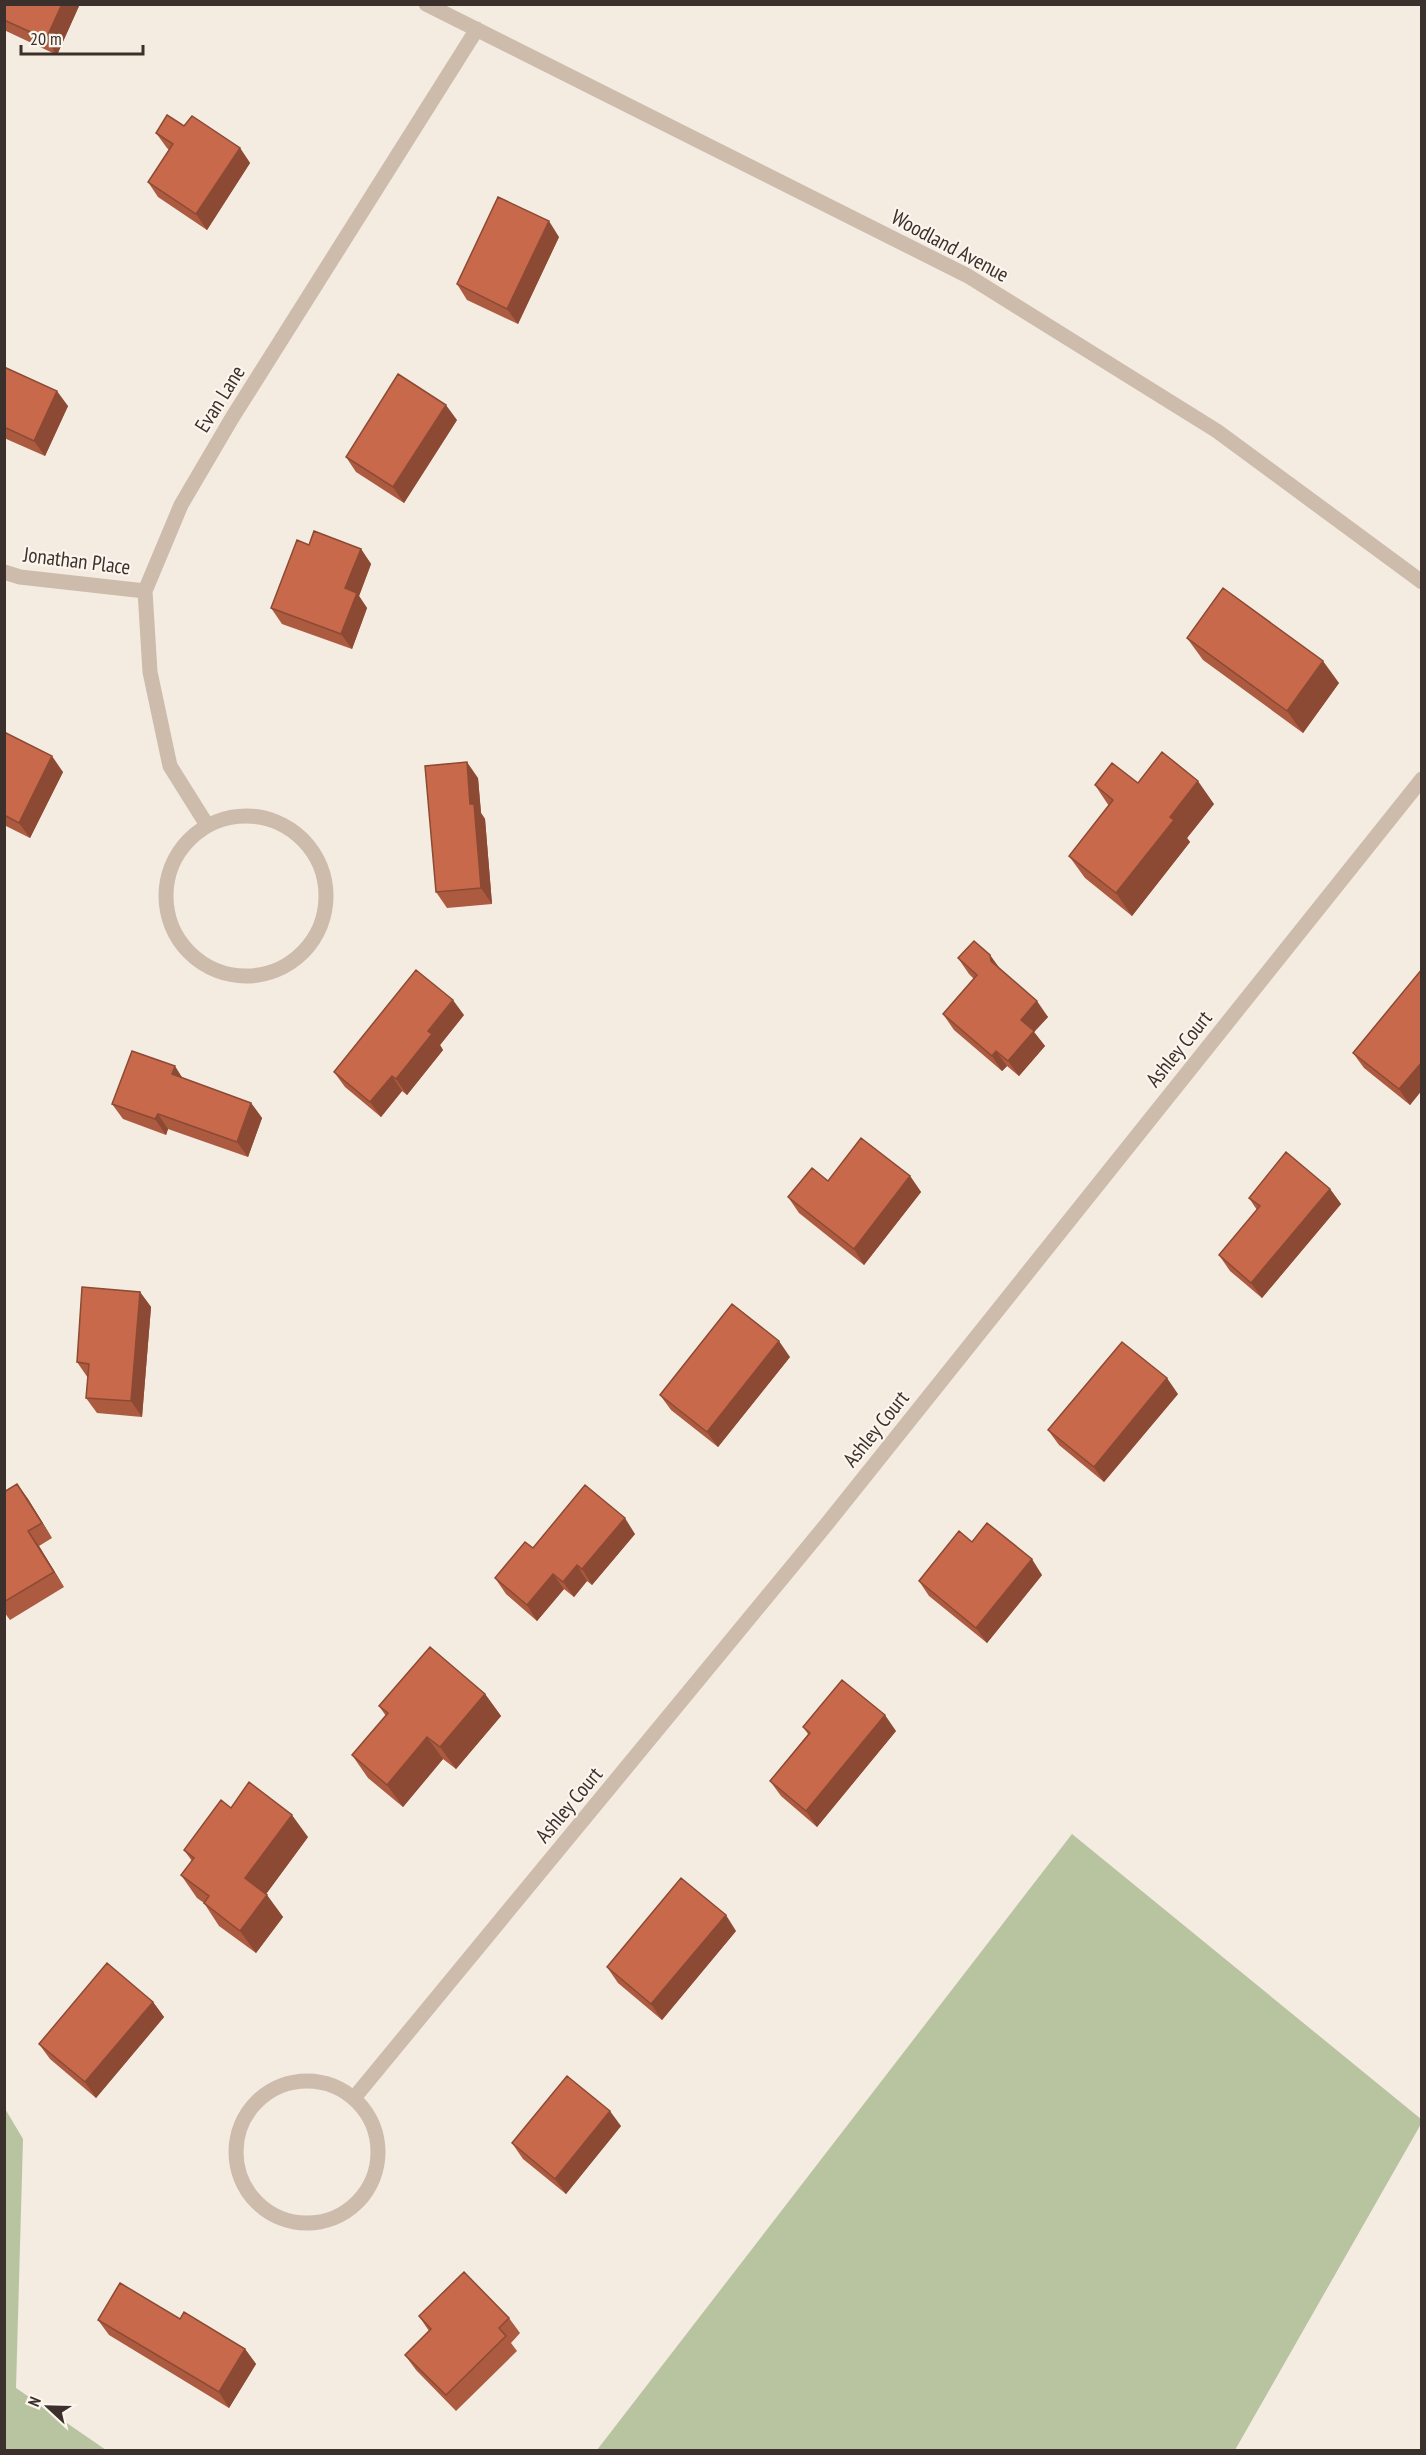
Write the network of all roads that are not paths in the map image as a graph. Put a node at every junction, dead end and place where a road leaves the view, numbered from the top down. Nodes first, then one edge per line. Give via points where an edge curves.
1 (426, 4) edge
2 (477, 29) junction
3 (4, 572) edge
4 (1422, 582) edge
5 (145, 591) junction
6 (1422, 779) edge
7 (207, 825) junction
8 (354, 2098) junction

1 - 2 street, Woodland Avenue
2 - 4 street, Woodland Avenue via 968,276 1217,431
2 - 5 street, Evan Lane via 226,428 181,505
3 - 5 street, Jonathan Place
5 - 7 street, Evan Lane via 150,672 170,766
6 - 8 street, Ashley Court via 826,1525
7 - 7 street via 185,842 171,866 165,893 169,920 181,945 201,964 227,974 254,976 279,969 300,954 317,934 325,910 325,884 318,860 303,838 282,824 257,816 231,816
8 - 8 street via 334,2085 311,2080 288,2083 266,2093 249,2109 239,2130 235,2153 240,2177 252,2197 269,2213 291,2222 314,2223 337,2217 356,2203 370,2184 377,2162 377,2138 369,2116

